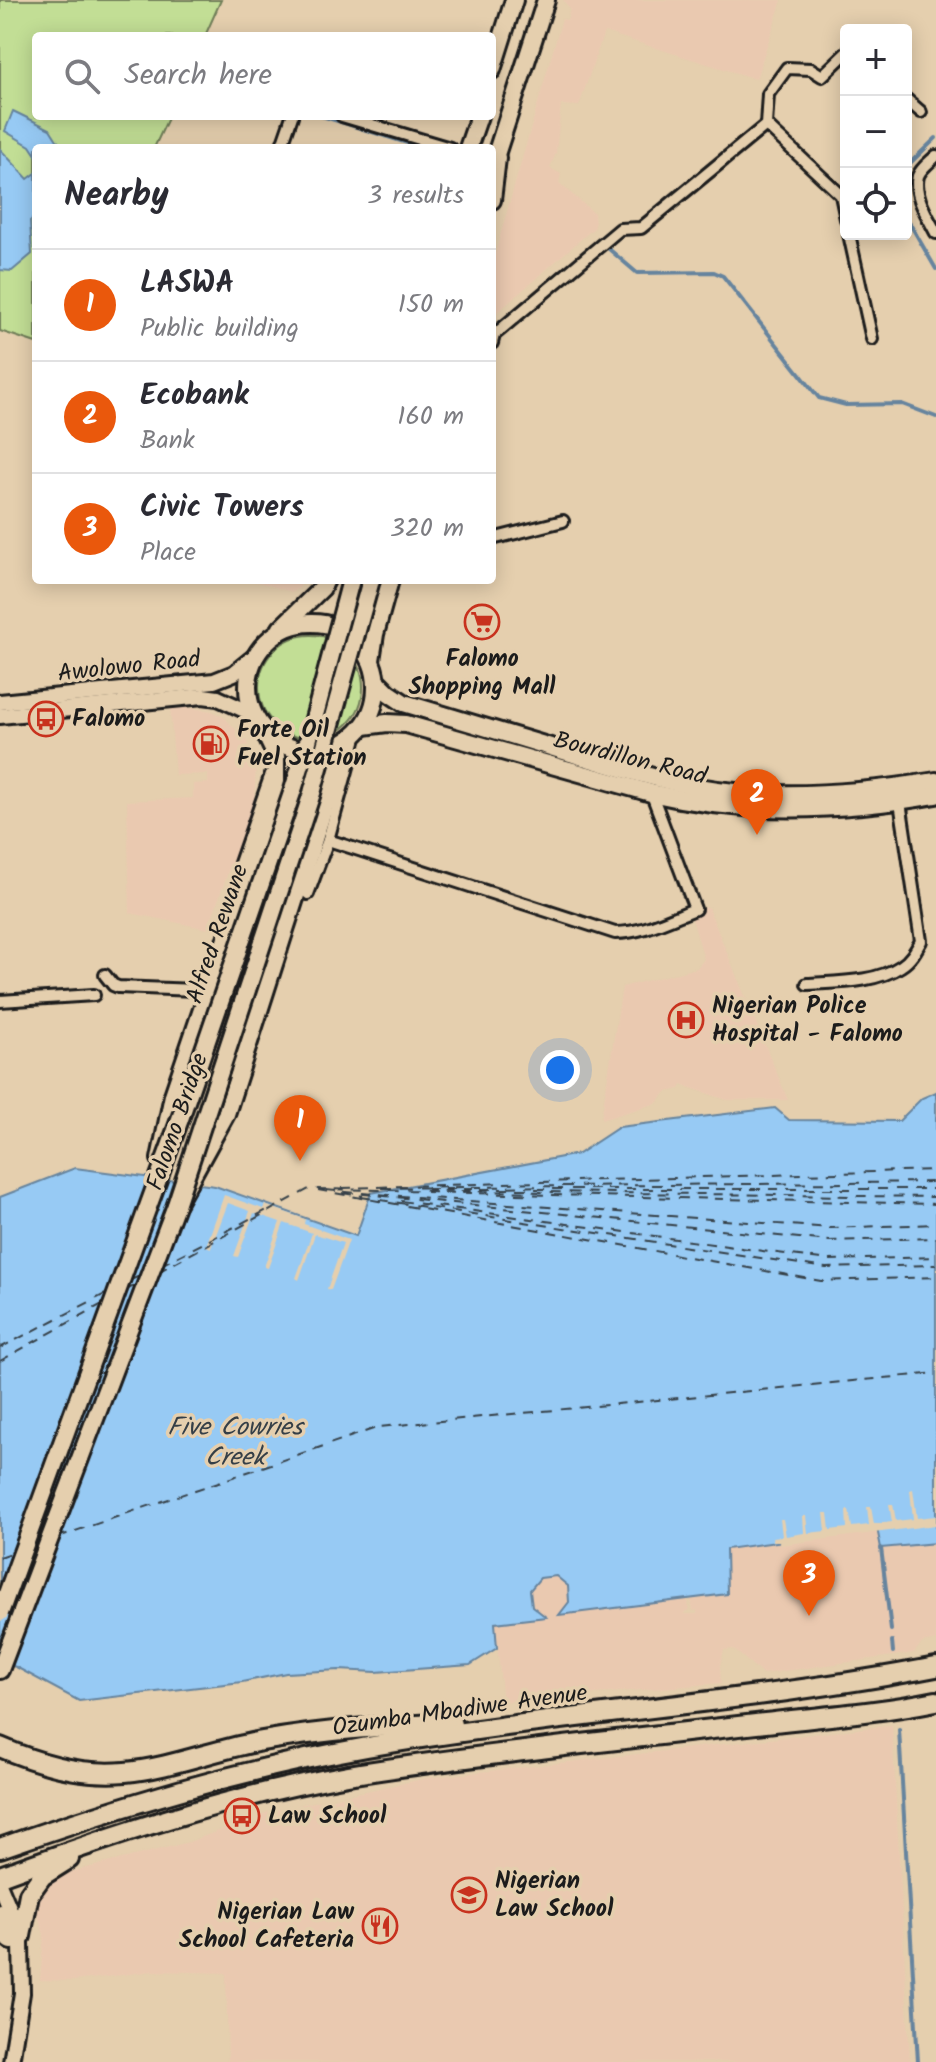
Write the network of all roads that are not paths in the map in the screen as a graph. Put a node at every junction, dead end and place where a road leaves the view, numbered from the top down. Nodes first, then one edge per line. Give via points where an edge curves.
1 (514, 0) edge
2 (546, 0) edge
3 (496, 57) edge
4 (840, 59) edge
5 (912, 104) edge
6 (921, 112) dead end
7 (291, 120) edge
8 (356, 120) edge
9 (478, 120) edge
10 (766, 125) junction
11 (282, 144) edge
12 (436, 144) edge
13 (469, 144) edge
14 (498, 148) junction
15 (496, 154) edge
16 (936, 156) edge
17 (496, 165) edge
18 (840, 194) edge
19 (936, 233) edge
20 (850, 240) edge
21 (496, 333) edge
22 (872, 339) dead end
23 (563, 521) dead end
24 (496, 538) edge
25 (324, 584) edge
26 (350, 584) edge
27 (370, 584) edge
28 (389, 584) edge
29 (274, 634) junction
30 (255, 656) junction
31 (371, 660) junction
32 (377, 681) junction
33 (0, 702) edge
34 (253, 714) junction
35 (0, 716) edge
36 (263, 729) junction
37 (355, 734) junction
38 (276, 756) junction
39 (936, 781) edge
40 (652, 786) junction
41 (936, 795) edge
42 (900, 802) junction
43 (328, 840) junction
44 (240, 863) dead end
45 (308, 894) dead end
46 (105, 975) dead end
47 (807, 984) dead end
48 (196, 990) dead end
49 (94, 995) dead end
50 (0, 1001) edge
51 (152, 1196) junction
52 (176, 1205) junction
53 (0, 1613) edge
54 (936, 1667) edge
55 (0, 1670) edge
56 (936, 1701) edge
57 (519, 1724) junction
58 (0, 1747) edge
59 (106, 1840) junction
60 (0, 1848) edge
61 (0, 1876) edge
62 (0, 1886) edge
63 (0, 1912) edge
64 (14, 1940) edge
65 (11, 2062) edge

1 - 3 main road
2 - 14 main road
4 - 10 street via 822,76 811,69 787,68 768,94
5 - 6 street
7 - 11 street
8 - 12 street
9 - 13 main road
10 - 18 street
10 - 21 street via 641,228 620,229
14 - 15 main road
14 - 17 main road
16 - 19 street via 918,176 919,198
20 - 22 street
23 - 24 street
25 - 29 main road
26 - 51 main road, Alfred Rewane, bridge via 293,790
27 - 52 main road, Falomo Bridge, bridge via 312,793
28 - 31 main road
29 - 30 main road
29 - 31 main road via 310,622 329,624 361,644
30 - 33 main road, Awolowo Road via 214,681
30 - 34 main road via 247,694
31 - 32 main road
32 - 37 main road via 372,712
32 - 40 main road, Bourdillon Road via 404,703
34 - 35 main road, Awolowo Road via 203,696
34 - 36 main road
36 - 37 main road via 278,742 312,751 329,749
36 - 38 main road
37 - 40 main road, Bourdillon Road via 387,723 406,724
37 - 43 street
37 - 52 main road, bridge via 325,806 226,1114
38 - 44 street
38 - 51 main road, bridge via 276,791 173,1095
39 - 40 main road, Bourdillon Road via 779,795
40 - 42 main road, Bourdillon Road via 681,800 736,808 846,808
40 - 43 street via 695,909 638,931 615,933
41 - 42 main road, Bourdillon Road
42 - 47 street via 921,941 910,959 893,970
43 - 45 street
46 - 48 street via 118,987
49 - 50 street
51 - 53 main road, Alfred Rewane, bridge
52 - 55 main road, Falomo Bridge
54 - 57 highway, Ozumba Mbadiwe Avenue
56 - 59 highway, Ozumba Mbadiwe Avenue via 347,1775 227,1802
57 - 58 highway via 328,1731 101,1773 49,1765
57 - 60 highway, Ozumba Mbadiwe Avenue via 306,1758
59 - 61 highway, Ozumba Mbadiwe Avenue
59 - 64 highway via 35,1884
62 - 64 main road
63 - 64 main road
64 - 65 main road via 22,1993

